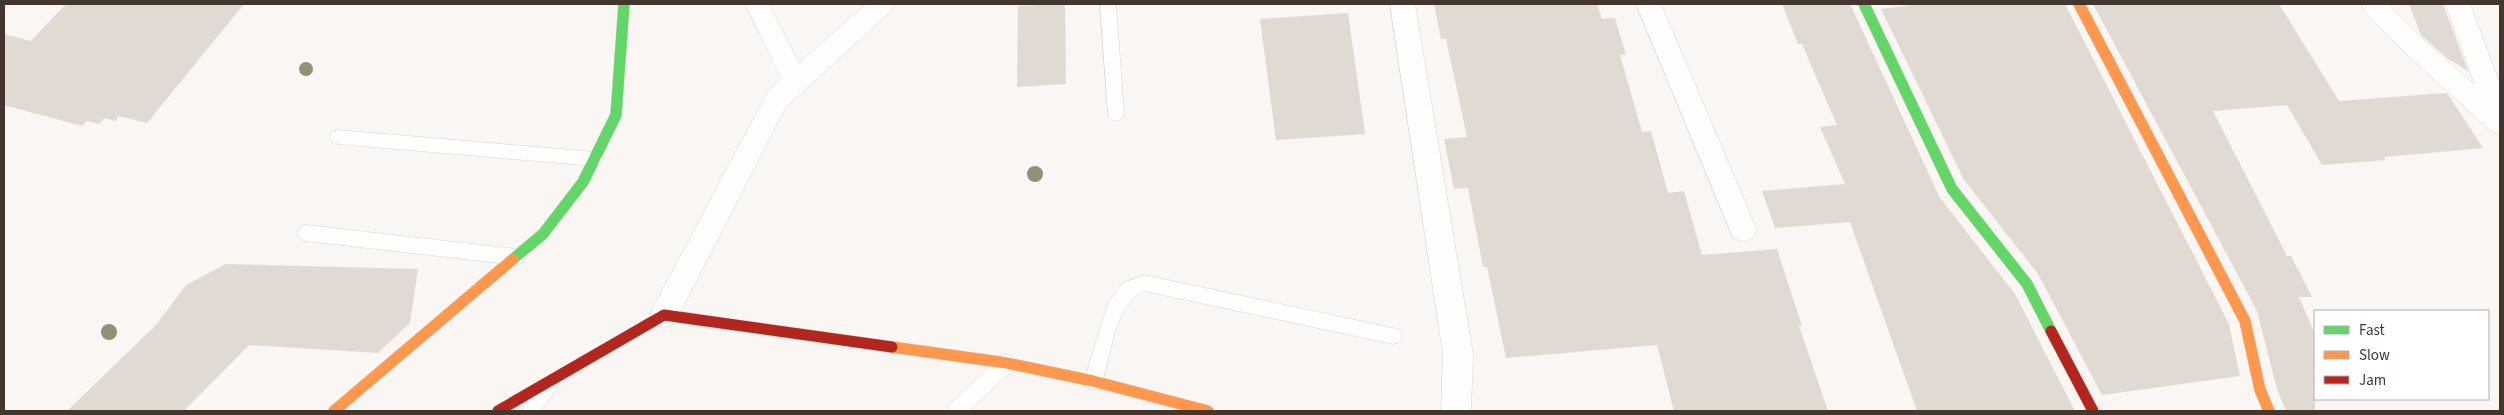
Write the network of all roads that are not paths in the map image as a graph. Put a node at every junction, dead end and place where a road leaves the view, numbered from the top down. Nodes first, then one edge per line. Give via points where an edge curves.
1 (624, 4) edge
2 (757, 4) edge
3 (882, 4) edge
4 (1108, 4) edge
5 (1402, 4) edge
6 (1648, 4) edge
7 (1864, 4) edge
8 (2079, 4) edge
9 (2373, 4) edge
10 (2458, 4) edge
11 (796, 82) junction
12 (1116, 114) dead end
13 (2500, 118) edge
14 (2500, 123) edge
15 (338, 137) dead end
16 (595, 159) junction
17 (1743, 230) dead end
18 (306, 233) dead end
19 (516, 257) junction
20 (664, 315) junction
21 (1393, 336) dead end
22 (1007, 362) junction
23 (555, 379) junction
24 (1093, 381) junction
25 (334, 411) edge
26 (498, 411) edge
27 (530, 411) edge
28 (956, 411) edge
29 (1206, 411) edge
30 (1456, 411) edge
31 (2093, 411) edge
32 (2269, 411) edge

1 - 16 street via 616,114
2 - 11 street
3 - 11 street
4 - 12 lane
5 - 30 street via 1458,354
6 - 17 street
7 - 31 street via 1952,189 2027,284
8 - 32 street via 2245,321 2260,390
9 - 14 street via 2414,46
10 - 13 street
11 - 20 street via 777,99
15 - 16 lane
16 - 19 street via 543,234
18 - 19 lane
19 - 25 street
20 - 22 street
20 - 23 street
21 - 24 lane via 1144,283 1129,289 1114,309
22 - 24 street
22 - 28 lane
23 - 26 street
23 - 27 lane
24 - 29 street

